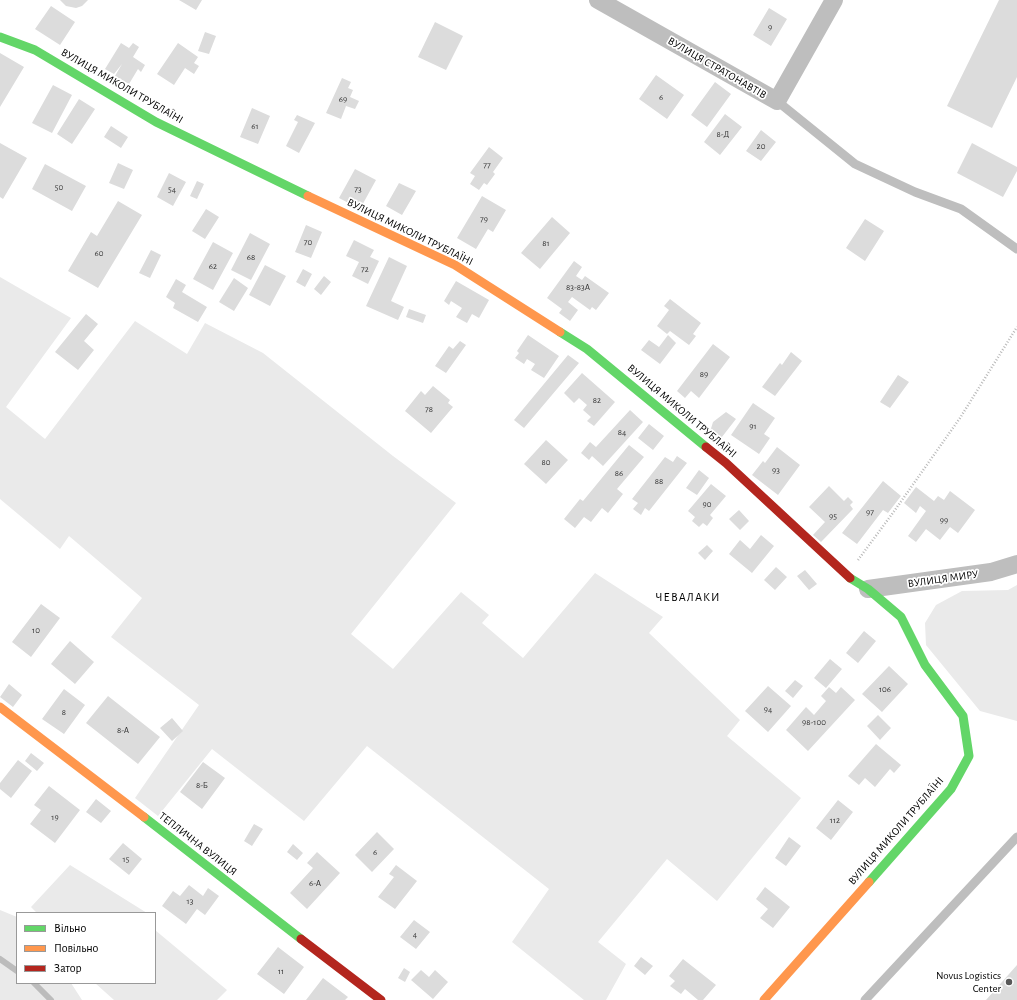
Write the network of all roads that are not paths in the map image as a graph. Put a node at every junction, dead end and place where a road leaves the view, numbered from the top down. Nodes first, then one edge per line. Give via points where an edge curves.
1 (598, 0) edge
2 (834, 0) edge
3 (0, 37) edge
4 (777, 101) junction
5 (1017, 249) edge
6 (1017, 564) edge
7 (868, 589) junction
8 (0, 708) edge
9 (1017, 837) edge
10 (380, 1000) edge
11 (764, 1000) edge
12 (865, 1000) edge

1 - 4 street, ВУЛИЦЯ СТРАТОНАВТІВ
2 - 4 street, ВУЛИЦЯ СТРАТОНАВТІВ
3 - 7 street, ВУЛИЦЯ МИКОЛИ ТРУБЛАЇНІ via 35,50 156,122 280,183 456,264 588,349 726,463 846,576
4 - 5 lane via 855,164 915,192 961,209
6 - 7 street, ВУЛИЦЯ МИРУ via 991,572
7 - 11 street, ВУЛИЦЯ МИКОЛИ ТРУБЛАЇНІ via 901,616 925,665 963,716 970,756 951,789
8 - 10 street, ТЕПЛИЧНА ВУЛИЦЯ
9 - 12 lane

